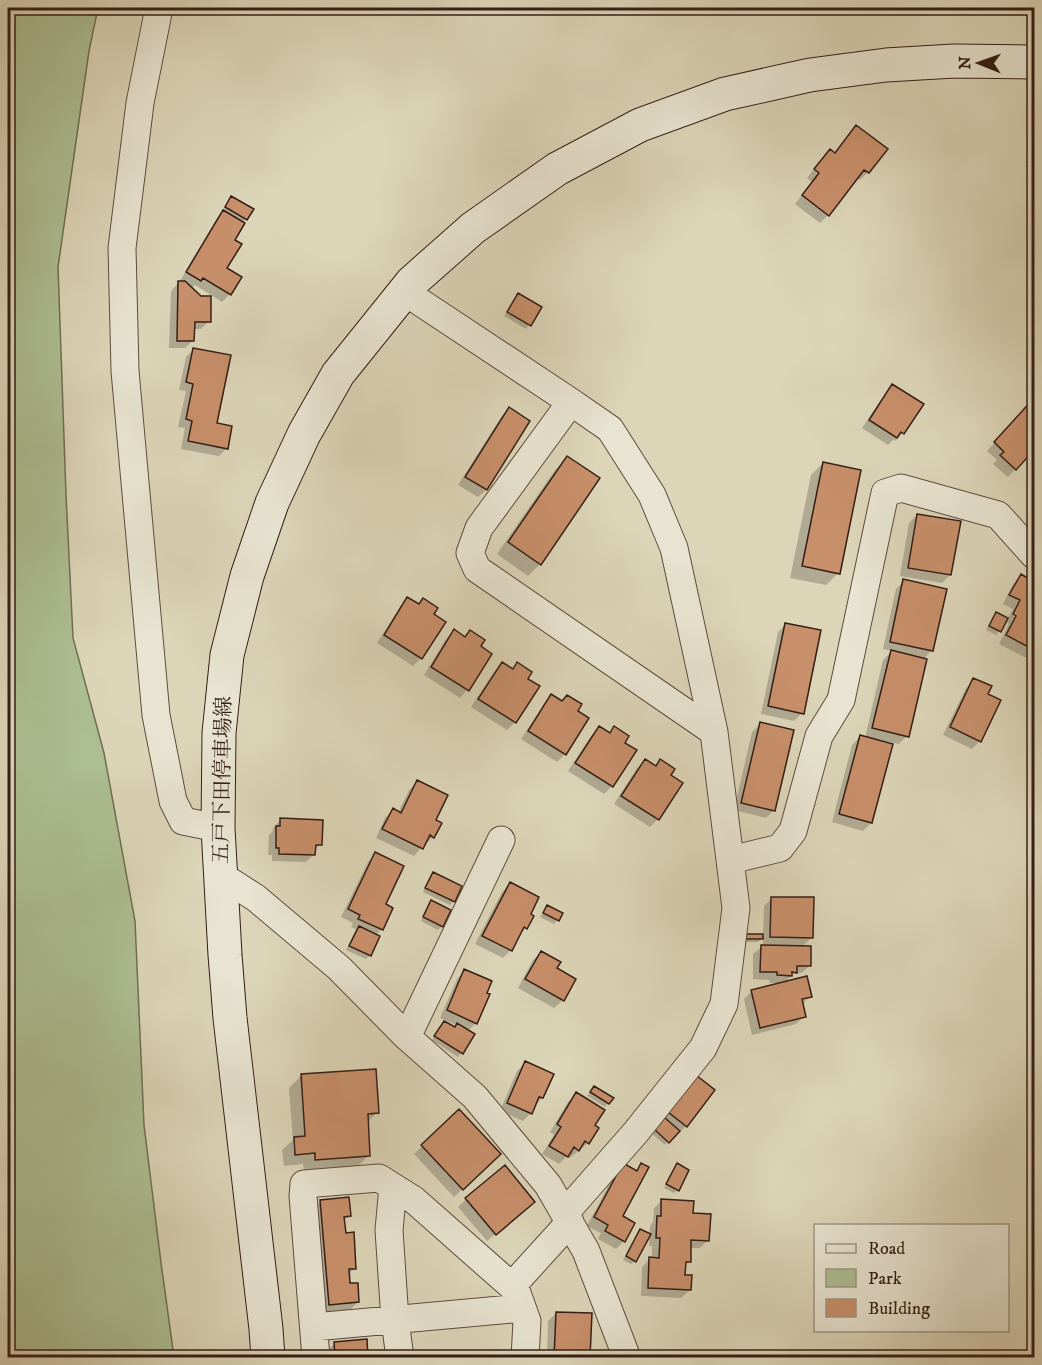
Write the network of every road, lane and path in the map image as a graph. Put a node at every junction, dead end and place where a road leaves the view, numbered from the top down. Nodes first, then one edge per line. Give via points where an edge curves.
1 (159, 8) edge
2 (1035, 62) edge
3 (405, 292) junction
4 (571, 402) junction
5 (1035, 555) edge
6 (714, 732) junction
7 (218, 828) junction
8 (501, 840) dead end
9 (730, 860) junction
10 (220, 875) junction
11 (407, 1037) junction
12 (393, 1187) junction
13 (567, 1218) junction
14 (517, 1297) junction
15 (395, 1320) junction
16 (314, 1327) junction
17 (268, 1358) edge
18 (316, 1358) edge
19 (400, 1358) edge
20 (525, 1358) edge
21 (627, 1358) edge

1 - 7 street via 140,103 122,248 125,371 156,715 173,801 183,821
2 - 3 main road, 五戸下田停車場線 via 886,65 810,75 724,94 640,125 547,175 473,228
3 - 4 street
3 - 7 main road, 五戸下田停車場線 via 338,374 272,503 247,576 227,655 219,733
4 - 6 street via 610,429 652,495 674,548
4 - 6 street via 479,528 470,553 477,569
5 - 9 street via 998,515 901,488 885,493 841,700 819,736 793,831 780,848
6 - 9 street
7 - 10 main road, 五戸下田停車場線
8 - 11 street
9 - 13 street via 736,908 726,994 708,1040
10 - 11 street via 256,898 339,968
10 - 17 main road, 五戸下田停車場線 via 230,1018
11 - 13 street via 475,1097 548,1185
12 - 14 street via 414,1200
12 - 15 street via 389,1230
12 - 16 street via 379,1178 304,1184
13 - 14 street
13 - 21 street via 585,1251
14 - 15 street
14 - 20 street via 527,1321
15 - 16 street
15 - 19 street
16 - 18 street

